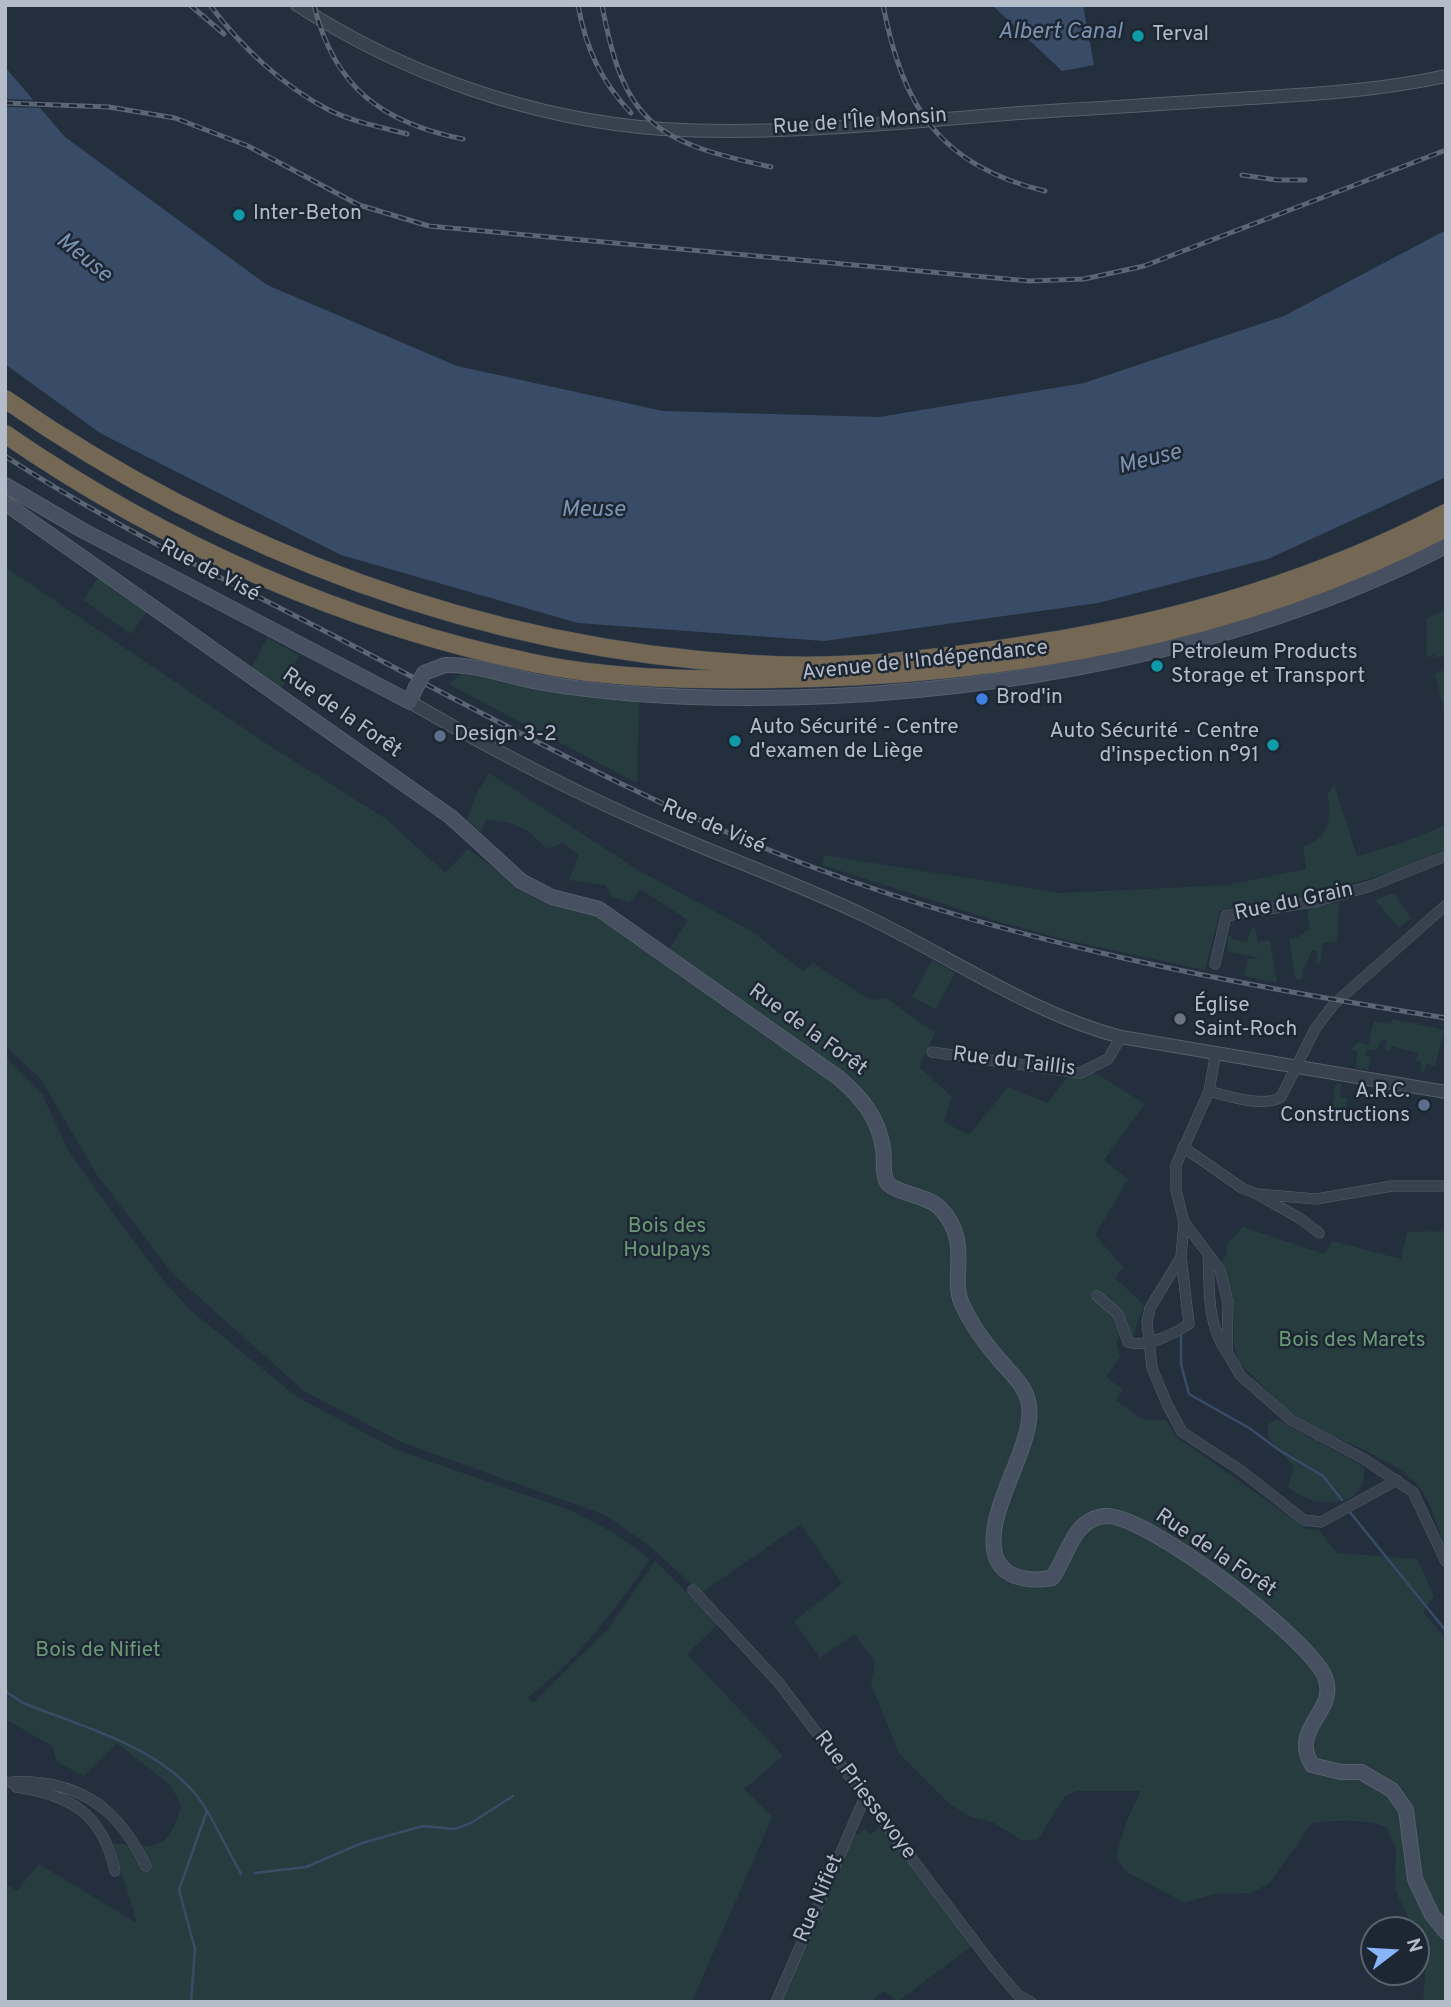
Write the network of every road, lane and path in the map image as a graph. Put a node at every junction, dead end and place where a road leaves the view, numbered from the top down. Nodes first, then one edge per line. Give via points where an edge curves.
1 (297, 5) edge
2 (1446, 76) edge
3 (5, 399) edge
4 (5, 434) edge
5 (5, 485) edge
6 (5, 503) edge
7 (1446, 513) edge
8 (1446, 528) edge
9 (1446, 546) edge
10 (412, 695) junction
11 (1446, 856) edge
12 (1446, 905) edge
13 (1215, 964) dead end
14 (1121, 1037) junction
15 (932, 1052) dead end
16 (1216, 1052) junction
17 (1298, 1066) junction
18 (1209, 1091) junction
19 (1446, 1093) edge
20 (1183, 1147) junction
21 (1446, 1186) edge
22 (1257, 1194) junction
23 (1184, 1222) junction
24 (1319, 1233) dead end
25 (1208, 1253) junction
26 (1181, 1257) junction
27 (1097, 1296) dead end
28 (1148, 1341) junction
29 (1227, 1352) junction
30 (1397, 1480) junction
31 (1446, 1562) edge
32 (693, 1590) dead end
33 (5, 1784) edge
34 (865, 1797) junction
35 (146, 1866) dead end
36 (115, 1871) dead end
37 (1446, 1931) edge
38 (776, 2002) edge
39 (1031, 2002) edge

1 - 2 street, Rue de l'Île Monsin via 382,53 468,88 559,113 660,128 756,130 1115,107 1352,91
3 - 7 highway via 83,450 220,525 377,591 543,637 634,653 753,664 927,659 1075,638 1163,619 1332,566
4 - 8 highway via 64,474 209,552 368,619 537,664 655,677 870,677 1077,650 1245,610 1337,578
5 - 10 main road, Rue de Visé via 82,530
6 - 37 main road, Rue de la Forêt via 451,817 521,881 552,897 599,909 861,1097 881,1133 886,1180 892,1188 926,1196 941,1208 959,1244 960,1300 996,1357 1026,1392 1030,1417 995,1522 994,1550 1005,1570 1028,1582 1052,1578 1080,1528 1105,1517 1122,1519 1255,1602 1324,1675 1327,1699 1306,1738 1312,1765 1361,1772 1392,1790 1406,1810 1415,1879 1432,1915
9 - 10 main road, Avenue de l'Indépendance, bridge via 1346,591 1237,629 1140,654 997,680 810,695 690,697 585,690 444,665 424,673
10 - 14 street, Rue de Visé via 507,755 661,830 861,914 1035,1006 1080,1026
11 - 13 street, Rue du Grain via 1318,901 1226,916
12 - 17 street via 1334,1004 1315,1029
14 - 15 street, Rue du Taillis via 1108,1059 1080,1073
14 - 16 street, Rue de Visé
16 - 17 street, Rue de Visé
16 - 18 street
17 - 18 street via 1276,1100
17 - 19 street, Rue de Visé
18 - 20 street
20 - 22 street
20 - 23 street via 1175,1175
21 - 22 street via 1392,1186 1316,1199
22 - 24 street
23 - 25 street
23 - 26 street
25 - 29 street via 1210,1312
25 - 29 street via 1228,1303
26 - 28 street via 1150,1308
26 - 28 street via 1189,1324
27 - 28 street via 1118,1314 1128,1342
28 - 30 street via 1157,1380 1182,1432 1304,1520 1321,1522
29 - 30 street via 1240,1374 1291,1420
30 - 31 street via 1413,1492
32 - 34 street, Rue Priessevoye via 779,1684
33 - 35 street via 60,1786 95,1801 125,1828
33 - 36 street via 46,1792 85,1812 102,1830
34 - 38 street, Rue Nifiet
34 - 39 street, Rue Priessevoye via 994,1967 1018,1995

